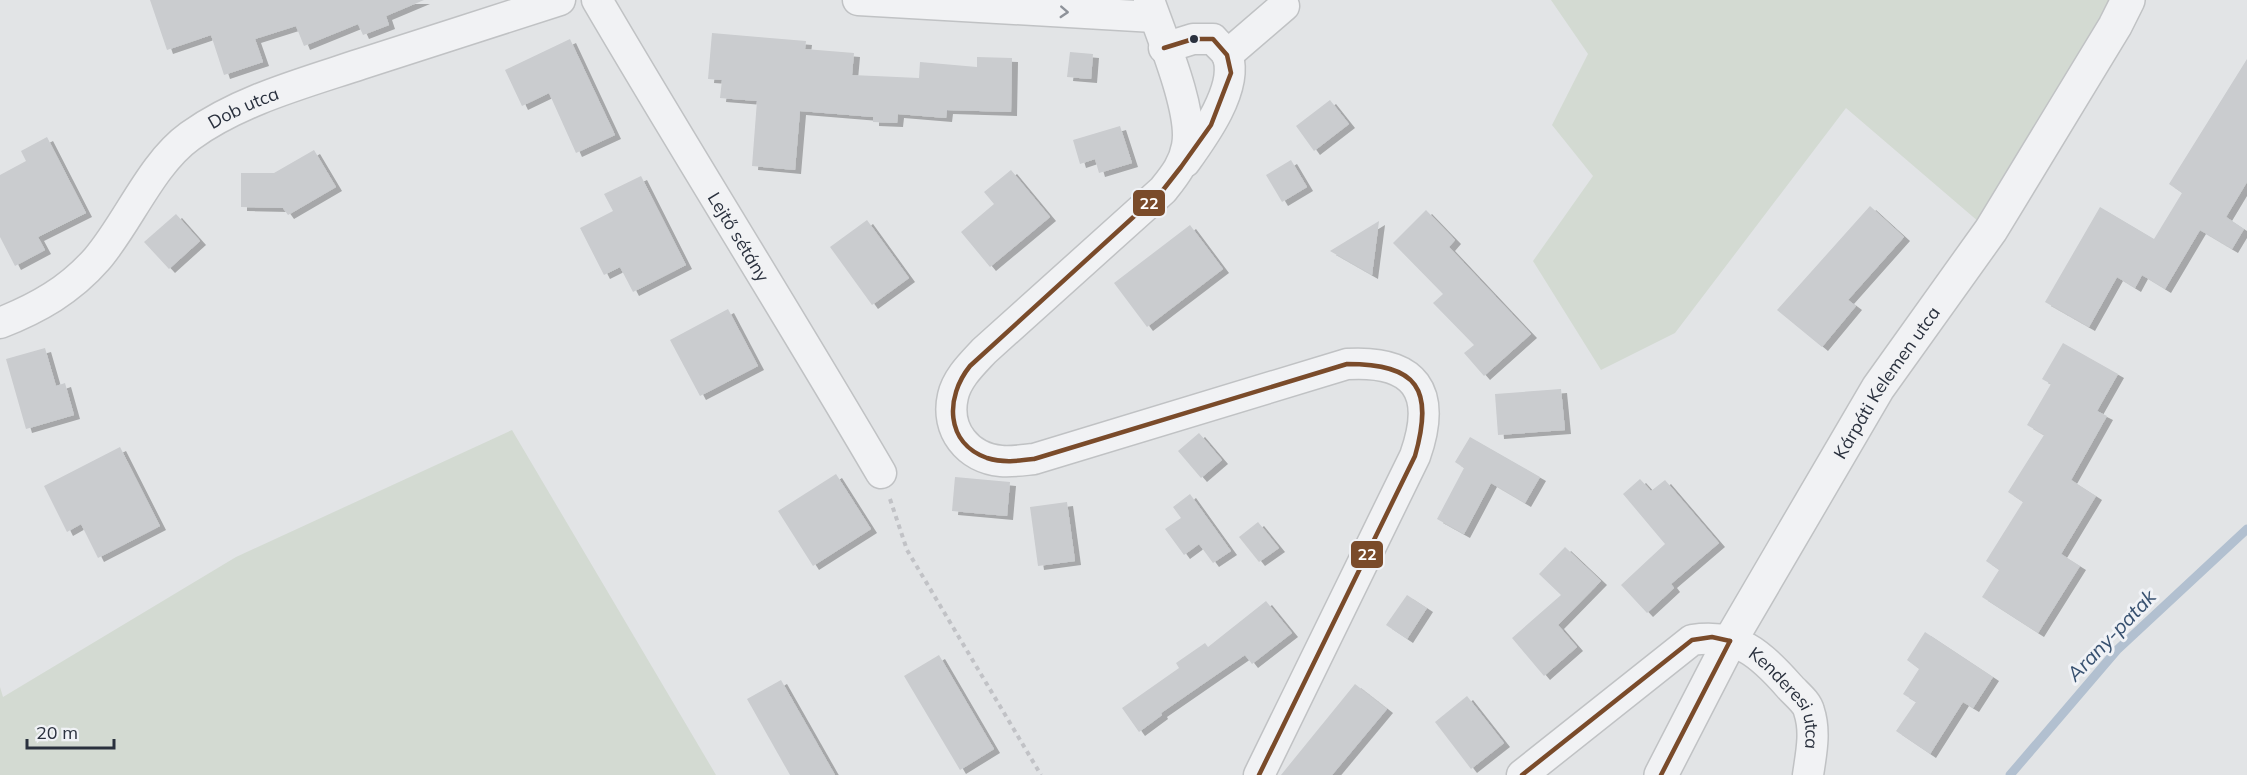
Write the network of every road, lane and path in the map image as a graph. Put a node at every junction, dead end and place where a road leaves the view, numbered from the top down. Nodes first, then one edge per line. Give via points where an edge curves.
1 (560, 0) edge
2 (597, 0) edge
3 (858, 0) edge
4 (2128, 0) edge
5 (1284, 6) dead end
6 (1151, 8) edge
7 (1164, 48) junction
8 (1227, 55) junction
9 (1181, 167) junction
10 (0, 323) edge
11 (881, 473) joint
12 (1730, 641) junction
13 (1041, 775) edge
14 (1259, 775) edge
15 (1522, 775) edge
16 (1661, 775) edge
17 (1808, 775) edge

1 - 10 street, Dob utca via 310,81 231,112 189,137 153,177 97,258 59,295
2 - 11 street, Lejtő sétány
3 -> 6 street
4 - 12 street, Kárpáti Kelemen utca via 1991,230 1878,388
5 - 8 street
6 - 7 street
7 - 8 street via 1193,39 1213,39
7 - 9 street via 1188,120 1188,145
8 - 9 street via 1231,73 1211,125
9 - 14 street via 1163,190 984,351 963,375 953,396 951,419 959,440 978,455 1001,461 1034,459 1347,364 1391,366 1406,374 1425,406 1424,430 1418,447
11 - 13 path via 907,550
12 - 15 street via 1712,637 1692,640
12 - 16 street, Kárpáti Kelemen utca
12 - 17 street, Kenderesi utca via 1764,657 1809,709 1813,732

